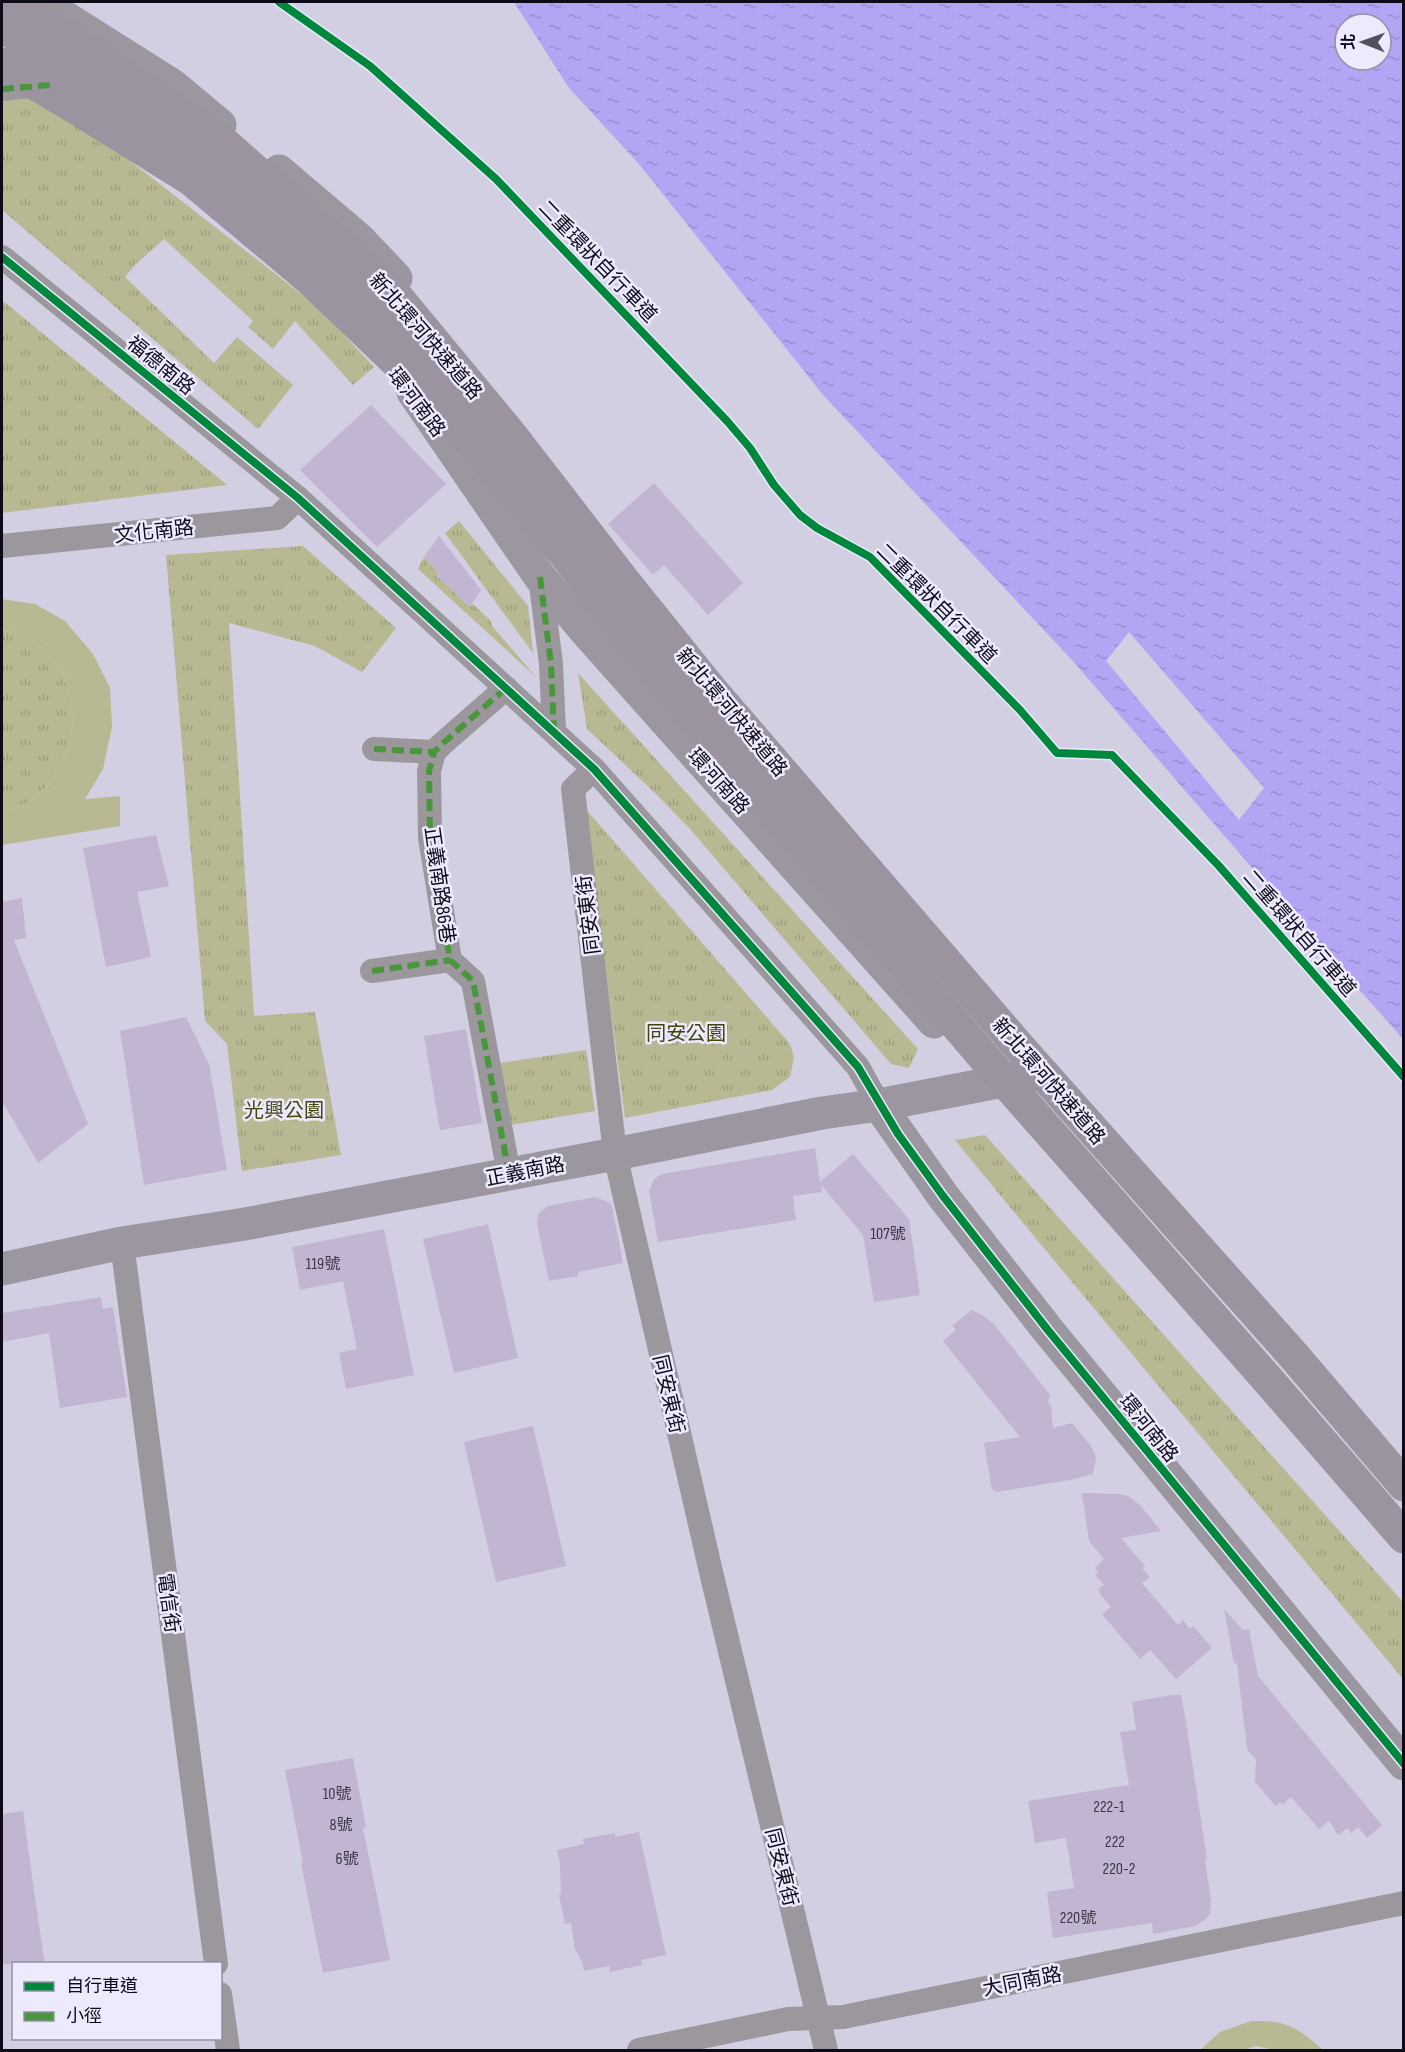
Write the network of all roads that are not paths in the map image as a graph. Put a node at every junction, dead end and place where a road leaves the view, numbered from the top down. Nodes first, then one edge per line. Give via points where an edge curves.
1 (8, 2) edge
2 (38, 2) edge
3 (2, 26) edge
4 (2, 52) edge
5 (2, 64) edge
6 (50, 85) junction
7 (2, 89) edge
8 (2, 257) edge
9 (298, 498) junction
10 (2, 546) edge
11 (540, 577) junction
12 (623, 580) junction
13 (506, 688) junction
14 (554, 732) junction
15 (374, 749) dead end
16 (434, 752) junction
17 (594, 769) junction
18 (450, 960) junction
19 (372, 971) dead end
20 (1048, 1073) junction
21 (988, 1084) junction
22 (879, 1105) junction
23 (615, 1154) junction
24 (509, 1174) junction
25 (122, 1243) junction
26 (2, 1269) edge
27 (1404, 1485) edge
28 (1404, 1537) edge
29 (1404, 1553) edge
30 (1404, 1764) edge
31 (1404, 1903) edge
32 (216, 1962) edge
33 (222, 2008) edge
34 (818, 2018) junction
35 (228, 2050) edge
36 (639, 2050) edge
37 (826, 2050) edge

1 - 12 highway, 新北環河快速道路, bridge via 49,25 219,139 391,290 511,435
2 - 20 street via 172,85 359,239 428,312 746,723
3 - 12 highway, bridge via 182,139 288,227 381,312 467,407 533,490
4 - 6 street, 環河南路
5 - 28 highway, 新北環河快速道路, bridge via 192,180 310,279 425,389 526,505 690,712 964,1034
6 - 7 street
6 - 11 street, 環河南路 via 152,153 399,373
8 - 9 street, 福德南路
9 - 10 street, 文化南路 via 277,518
9 - 13 street, 福德南路
11 - 14 street via 551,664
11 - 21 street, 環河南路
12 - 27 highway, 新北環河快速道路, bridge via 713,692 966,986
13 - 14 street, 福德南路
13 - 16 street
14 - 17 street, 福德南路
15 - 16 street
16 - 18 street, 正義南路86巷 via 429,771 430,838
17 - 22 street, 福德南路 via 858,1067
17 - 23 street, 同安東街 via 573,789
18 - 19 street
18 - 24 street, 正義南路86巷 via 473,981
20 - 21 street, 正義南路
20 - 27 street
21 - 22 street, 正義南路
21 - 29 street, 環河南路 via 1311,1442
22 - 23 street, 正義南路
22 - 30 street, 環河南路 via 1047,1329
23 - 24 street, 正義南路
23 - 34 street, 同安東街
24 - 25 street, 正義南路
25 - 26 street, 正義南路
25 - 32 street, 電信街
31 - 34 street, 大同南路 via 843,2017
33 - 35 street
34 - 36 street, 大同南路 via 788,2019
34 - 37 street, 同安東街

